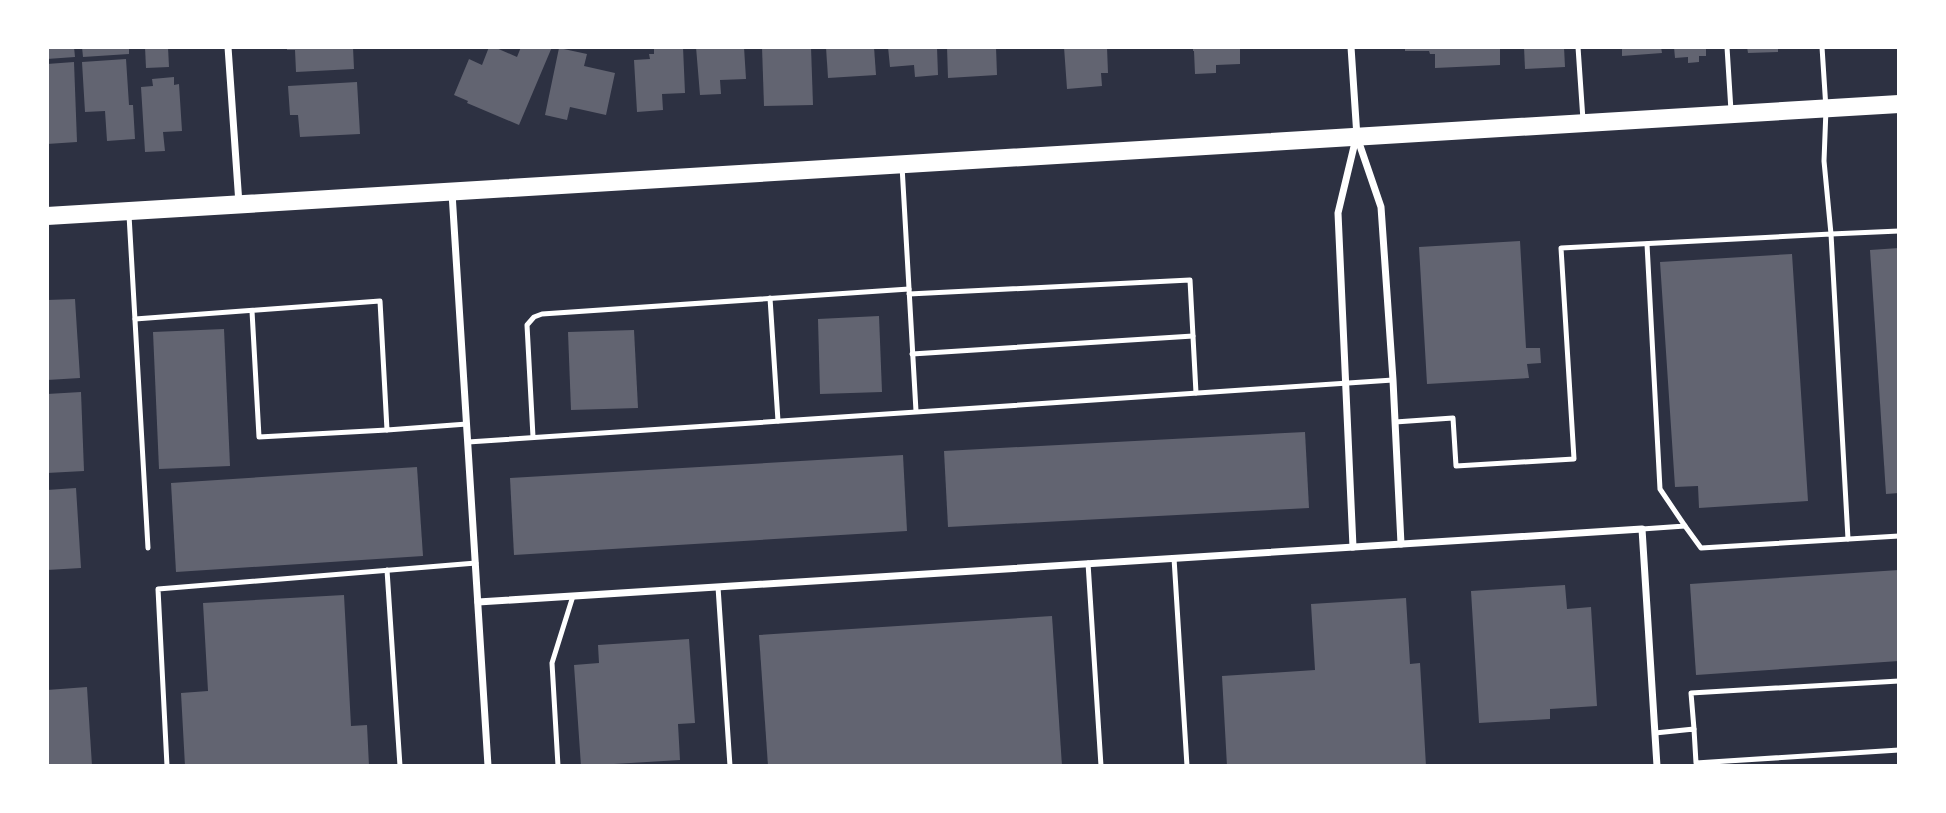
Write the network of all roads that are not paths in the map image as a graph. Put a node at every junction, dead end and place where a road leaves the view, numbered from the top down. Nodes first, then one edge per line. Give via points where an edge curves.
1 (228, 47) edge
2 (1351, 47) edge
3 (1578, 47) edge
4 (1727, 47) edge
5 (1822, 47) edge
6 (1899, 104) edge
7 (1826, 109) junction
8 (1731, 114) junction
9 (1583, 123) junction
10 (1357, 137) junction
11 (902, 164) junction
12 (452, 192) junction
13 (239, 205) junction
14 (129, 211) junction
15 (47, 216) edge
16 (1899, 231) edge
17 (1831, 234) junction
18 (1647, 244) junction
19 (909, 292) junction
20 (770, 298) junction
21 (252, 311) junction
22 (135, 319) junction
23 (1193, 336) junction
24 (912, 354) junction
25 (1393, 380) junction
26 (1346, 383) junction
27 (1196, 393) junction
28 (916, 411) junction
29 (778, 421) junction
30 (1395, 422) junction
31 (467, 424) junction
32 (387, 430) junction
33 (533, 437) junction
34 (468, 442) junction
35 (1685, 526) junction
36 (1642, 529) junction
37 (1899, 536) edge
38 (1849, 539) junction
39 (1401, 544) junction
40 (1353, 547) junction
41 (148, 548) dead end
42 (1174, 558) junction
43 (476, 563) junction
44 (1088, 563) junction
45 (387, 570) junction
46 (718, 587) junction
47 (573, 596) junction
48 (478, 602) junction
49 (1899, 681) edge
50 (1694, 729) junction
51 (1655, 733) junction
52 (1899, 750) edge
53 (167, 766) edge
54 (400, 766) edge
55 (488, 766) edge
56 (558, 766) edge
57 (730, 766) edge
58 (1101, 766) edge
59 (1187, 766) edge
60 (1657, 766) edge

1 - 13 street
2 - 10 street
3 - 9 lane
4 - 8 lane
5 - 7 lane
6 - 7 main road
7 - 8 main road
7 - 17 lane via 1824,161
8 - 9 main road
9 - 10 main road
10 - 11 main road
10 - 25 street via 1381,206
10 - 26 street via 1338,214
11 - 12 main road
11 - 19 lane
12 - 13 main road
12 - 31 street
13 - 14 main road
14 - 15 main road
14 - 22 lane
16 - 17 lane
17 - 18 lane
17 - 38 lane
18 - 30 lane via 1561,248 1574,459 1456,466 1453,418
18 - 35 lane via 1660,489
19 - 20 lane
19 - 23 lane via 1190,280
19 - 24 lane
20 - 29 lane
20 - 33 lane via 552,312 534,317 527,325
21 - 22 lane
21 - 32 lane via 259,437
21 - 32 lane via 380,302
22 - 41 lane
23 - 24 lane
23 - 27 lane
24 - 28 lane
25 - 26 lane
25 - 30 street
26 - 27 lane
26 - 40 street
27 - 28 lane
28 - 29 lane
29 - 33 lane
30 - 39 street
31 - 32 lane
31 - 34 street
33 - 34 lane
34 - 43 street
35 - 36 lane
35 - 38 lane via 1701,548
36 - 39 street
36 - 51 street
37 - 38 lane
39 - 40 street
40 - 42 street
42 - 44 street
42 - 59 lane
43 - 45 lane
43 - 48 street
44 - 46 street
44 - 58 lane
45 - 53 lane via 158,589
45 - 54 lane
46 - 47 street
46 - 57 lane
47 - 48 street
47 - 56 lane via 552,663
48 - 55 street
49 - 50 lane via 1691,693
50 - 51 lane
50 - 52 lane via 1696,763
51 - 60 street

